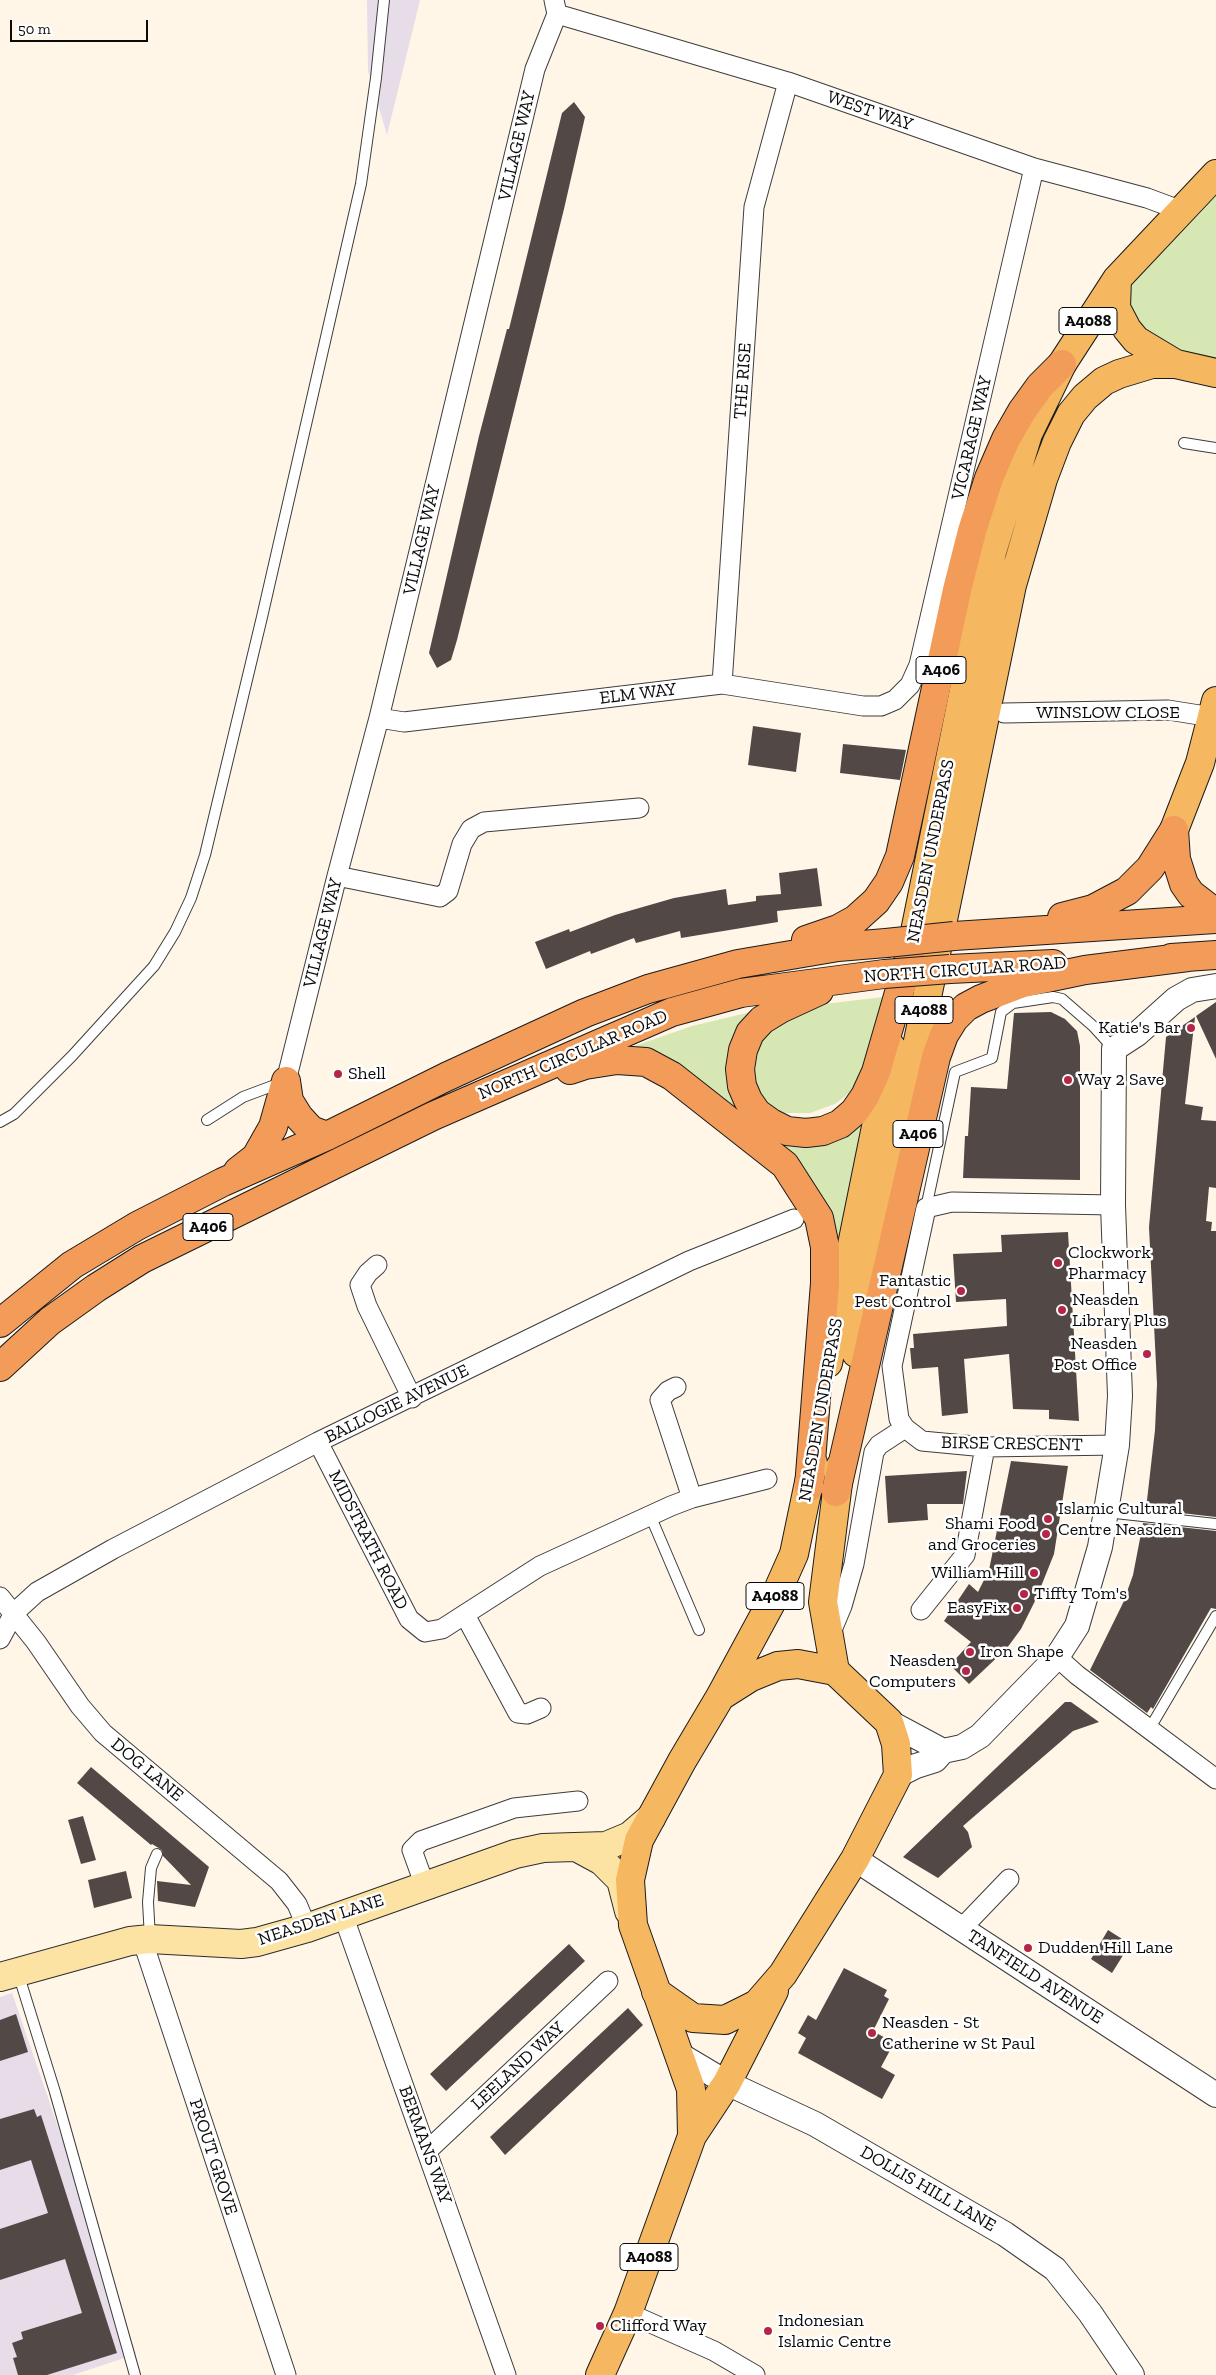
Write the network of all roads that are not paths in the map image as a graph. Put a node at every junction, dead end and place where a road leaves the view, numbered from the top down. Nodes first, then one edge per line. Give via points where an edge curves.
1 (384, 0) edge
2 (555, 7) edge
3 (788, 82) junction
4 (1034, 168) junction
5 (1216, 174) edge
6 (1182, 211) junction
7 (1117, 279) junction
8 (1062, 364) junction
9 (1176, 364) junction
10 (1216, 373) edge
11 (1184, 443) dead end
12 (1216, 448) edge
13 (722, 684) junction
14 (895, 700) joint
15 (1214, 709) edge
16 (1004, 713) dead end
17 (379, 718) junction
18 (640, 808) dead end
19 (1174, 830) junction
20 (337, 876) junction
21 (1216, 913) edge
22 (1216, 919) edge
23 (992, 932) junction
24 (910, 955) junction
25 (1216, 955) edge
26 (1188, 957) junction
27 (695, 974) junction
28 (872, 976) junction
29 (1216, 986) edge
30 (1114, 1049) junction
31 (286, 1081) junction
32 (433, 1116) junction
33 (206, 1120) dead end
34 (0, 1122) edge
35 (327, 1136) junction
36 (223, 1182) junction
37 (1113, 1205) junction
38 (926, 1208) junction
39 (794, 1219) dead end
40 (377, 1265) dead end
41 (0, 1323) edge
42 (0, 1367) edge
43 (676, 1387) dead end
44 (412, 1398) junction
45 (905, 1428) junction
46 (318, 1442) junction
47 (1117, 1445) junction
48 (986, 1447) junction
49 (767, 1479) dead end
50 (809, 1486) junction
51 (836, 1492) junction
52 (692, 1498) junction
53 (1106, 1512) junction
54 (650, 1515) junction
55 (1216, 1524) edge
56 (0, 1597) edge
57 (921, 1610) dead end
58 (14, 1613) junction
59 (465, 1615) junction
60 (1216, 1616) edge
61 (699, 1630) dead end
62 (829, 1637) junction
63 (0, 1639) edge
64 (1057, 1657) junction
65 (835, 1671) junction
66 (720, 1697) junction
67 (542, 1708) dead end
68 (889, 1722) junction
69 (1150, 1728) junction
70 (943, 1751) junction
71 (898, 1775) junction
72 (1216, 1779) edge
73 (578, 1801) dead end
74 (651, 1818) junction
75 (578, 1848) junction
76 (157, 1854) dead end
77 (855, 1858) junction
78 (1009, 1879) dead end
79 (425, 1886) junction
80 (343, 1915) junction
81 (633, 1925) junction
82 (308, 1928) junction
83 (961, 1929) junction
84 (146, 1939) junction
85 (783, 1974) junction
86 (9, 1975) edge
87 (608, 1981) dead end
88 (656, 1992) junction
89 (680, 2055) junction
90 (727, 2083) junction
91 (1216, 2095) edge
92 (692, 2136) junction
93 (427, 2151) junction
94 (628, 2313) junction
95 (135, 2375) edge
96 (286, 2375) edge
97 (506, 2375) edge
98 (600, 2375) edge
99 (754, 2375) edge
100 (1132, 2375) edge

1 - 34 lane via 361,184 262,617 205,856 191,898 154,966 72,1056 14,1114
2 - 3 street, WEST WAY
2 - 17 street, VILLAGE WAY via 535,69
3 - 4 street, WEST WAY
3 - 13 street, THE RISE via 754,207
4 - 6 street, WEST WAY via 1147,198
4 - 14 street, VICARAGE WAY via 919,665 910,685
5 - 6 main road, NEASDEN UNDERPASS
6 - 7 main road, NEASDEN UNDERPASS
7 - 8 main road, NEASDEN UNDERPASS / A4088
7 - 9 main road via 1116,308 1127,330 1147,348
8 - 24 main road, NEASDEN UNDERPASS / A4088 via 1028,434 992,552
8 - 27 highway, A406 via 1022,411 989,478 958,590 908,826 889,882 876,902 838,929
9 - 10 main road
9 - 51 main road, NEASDEN UNDERPASS / A4088 via 1152,364 1119,374 1104,381 1085,397 1071,414 1057,442 1031,517 1012,586 871,1269
11 - 12 lane
13 - 14 street, ELM WAY via 863,706 881,706
13 - 17 street, ELM WAY via 404,722
15 - 16 street, WINSLOW CLOSE
15 - 19 main road via 1200,764
17 - 20 street, VILLAGE WAY
18 - 20 street via 484,822 471,829 462,844 448,891 440,897
19 - 21 highway via 1176,859 1184,884 1191,894
19 - 23 highway via 1150,868 1112,901 1073,915
20 - 31 street, VILLAGE WAY
22 - 23 highway, NORTH CIRCULAR ROAD / A406
23 - 27 highway, NORTH CIRCULAR ROAD / A406, bridge via 786,954
24 - 28 highway, A406 via 876,1072 854,1112 840,1124 814,1132 787,1131 757,1113 742,1086 740,1069 742,1050 750,1034 762,1020 780,1009 818,992
24 - 50 main road, NEASDEN UNDERPASS / A4088 via 847,1263
25 - 26 highway, NORTH CIRCULAR ROAD / A406
26 - 28 highway, NORTH CIRCULAR ROAD / A406, bridge
26 - 51 highway, A406 via 1085,970 1023,984 981,998 954,1019 936,1057
27 - 35 highway, NORTH CIRCULAR ROAD / A406 via 585,1013
28 - 32 highway, NORTH CIRCULAR ROAD / A406 via 741,993 672,1012
29 - 30 street via 1192,990 1176,999 1137,1034
30 - 37 street
30 - 38 lane via 1093,1026 1054,997 1013,1003 1001,1012 992,1058 955,1072
31 - 33 lane via 243,1097
31 - 35 highway via 289,1101 299,1117 311,1130
31 - 36 highway via 273,1127 256,1157
32 - 42 highway, NORTH CIRCULAR ROAD / A406 via 142,1259 50,1321
32 - 50 highway, A406 via 585,1065 617,1060 646,1062 672,1076 785,1165 819,1218 825,1247
35 - 36 highway, NORTH CIRCULAR ROAD / A406
36 - 41 highway, NORTH CIRCULAR ROAD / A406 via 103,1245 52,1280
37 - 38 street via 952,1202
37 - 47 street via 1120,1396
38 - 45 street via 892,1366 899,1419
39 - 44 street, BALLOGIE AVENUE via 689,1261
40 - 44 street via 360,1285
43 - 52 street via 660,1400
44 - 46 street, BALLOGIE AVENUE
45 - 48 street, BIRSE CRESCENT via 922,1441
45 - 62 street via 874,1452 854,1564
46 - 58 street, BALLOGIE AVENUE via 36,1592
46 - 59 street, MIDSTRATH ROAD via 410,1619 425,1632 442,1629
47 - 48 street, BIRSE CRESCENT
47 - 53 street
48 - 57 street via 964,1555
49 - 52 street
50 - 66 main road, NEASDEN UNDERPASS / A4088 via 794,1554
51 - 62 main road, NEASDEN UNDERPASS / A4088 via 823,1602
52 - 54 street
53 - 55 lane
53 - 64 street via 1100,1547 1078,1626
54 - 59 street via 540,1566
54 - 61 lane
56 - 58 street, DOG LANE
58 - 63 street, BALLOGIE AVENUE
58 - 82 street, DOG LANE via 103,1733 279,1881 297,1904
59 - 67 street via 518,1714
60 - 69 lane
62 - 65 main road, NEASDEN UNDERPASS / A4088
64 - 69 street
64 - 70 street via 980,1736 962,1747
65 - 66 main road, A4088 via 798,1664 778,1666 751,1677
65 - 68 main road
66 - 74 main road, A4088
68 - 70 street
68 - 71 main road via 896,1744
69 - 72 street
70 - 71 street via 935,1760
71 - 77 main road, A4088
73 - 79 street via 514,1808 421,1841 412,1850
74 - 75 main road, NEASDEN LANE via 630,1836 606,1846
74 - 81 main road, A4088 via 639,1840 630,1880
75 - 79 main road, NEASDEN LANE via 543,1848 516,1854
75 - 81 main road, NEASDEN LANE via 602,1861 621,1880
76 - 84 lane via 151,1868
77 - 83 street, TANFIELD AVENUE
77 - 85 main road, A4088
78 - 83 street
79 - 80 main road, NEASDEN LANE
80 - 82 main road, NEASDEN LANE
80 - 93 street, BERMANS WAY
81 - 88 main road, A4088
82 - 84 main road, NEASDEN LANE via 241,1944
83 - 91 street, TANFIELD AVENUE
84 - 86 main road, NEASDEN LANE via 106,1946
84 - 96 street, PROUT GROVE
85 - 88 main road, A4088 via 757,2004 725,2020 693,2018
85 - 90 main road, A4088
86 - 95 lane via 55,2092
87 - 93 street, LEELAND WAY
88 - 89 main road, A4088
89 - 90 street, DOLLIS HILL LANE
89 - 92 main road, A4088 via 690,2089
90 - 92 main road, A4088
90 - 100 street, DOLLIS HILL LANE via 816,2124 1005,2234 1048,2264 1090,2313
92 - 94 main road, A4088
93 - 97 street, BERMANS WAY
94 - 98 main road, A4088
94 - 99 street via 714,2351

